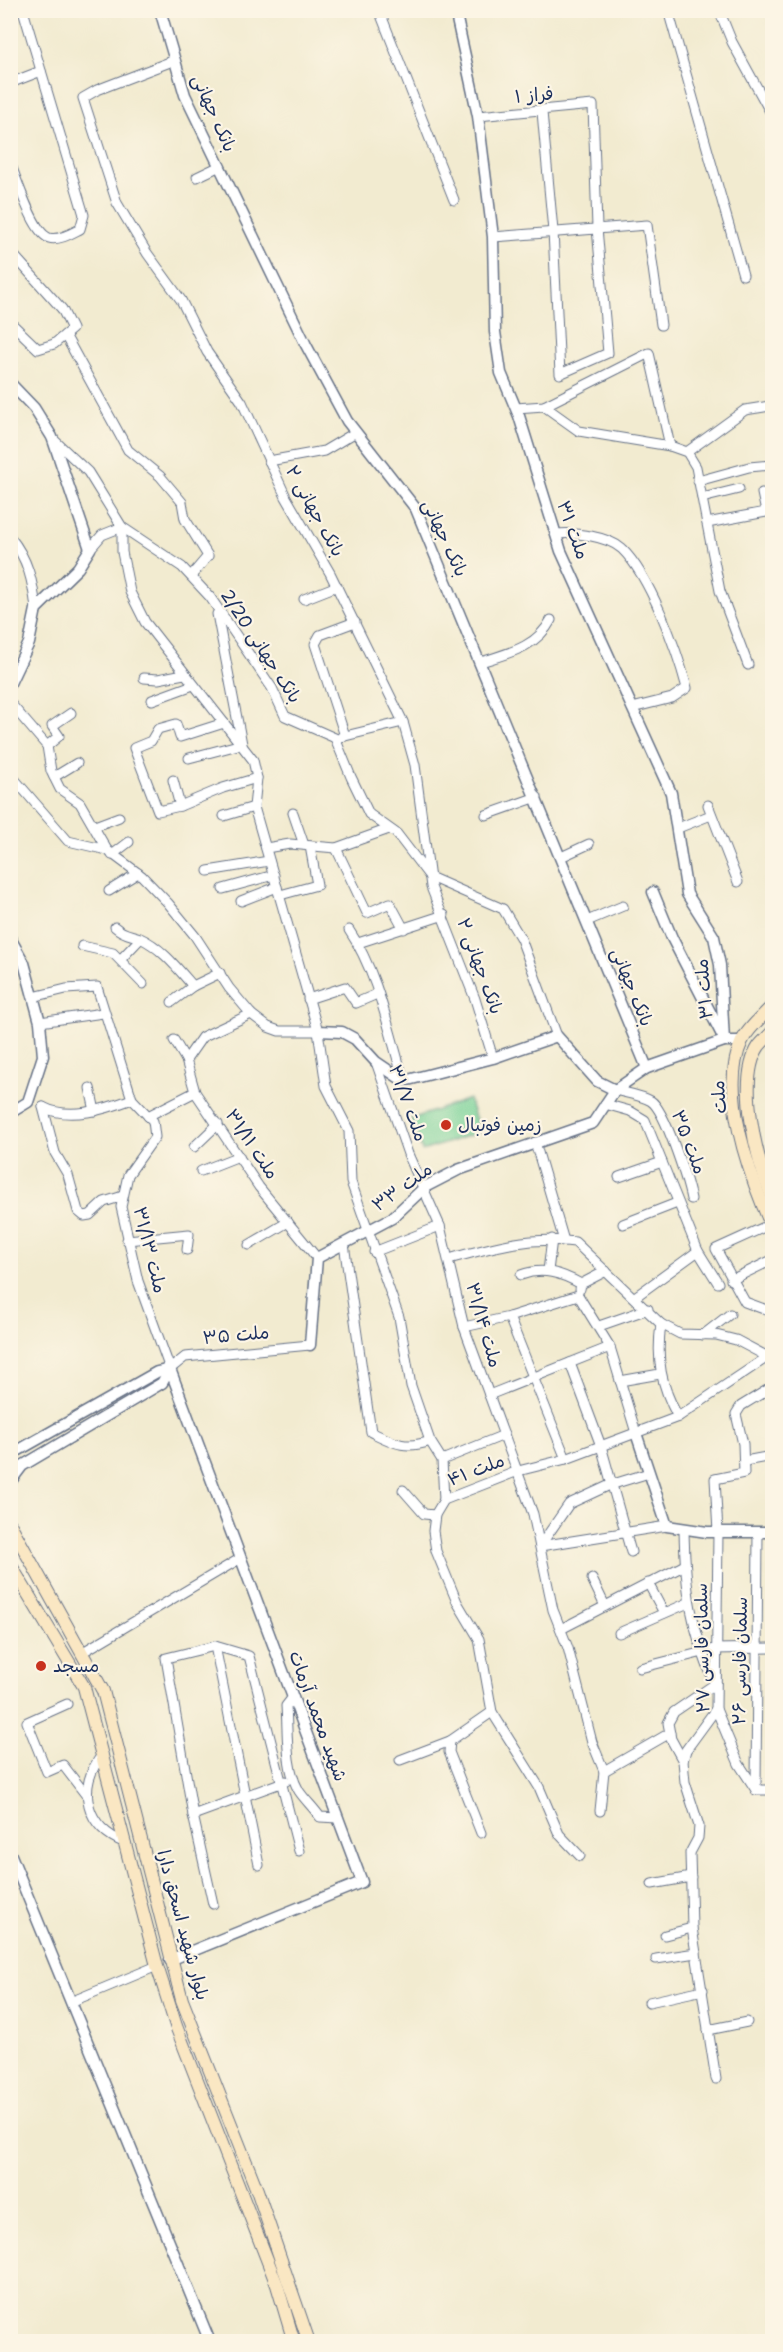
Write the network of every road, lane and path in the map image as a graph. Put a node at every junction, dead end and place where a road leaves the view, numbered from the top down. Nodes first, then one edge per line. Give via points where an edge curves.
1 (23, 10) edge
2 (160, 10) edge
3 (379, 10) edge
4 (455, 10) edge
5 (668, 10) edge
6 (718, 10) edge
7 (175, 60) junction
8 (41, 71) junction
9 (10, 83) edge
10 (542, 112) junction
11 (772, 115) edge
12 (478, 116) junction
13 (10, 163) edge
14 (220, 166) junction
15 (197, 177) dead end
16 (454, 200) dead end
17 (597, 228) junction
18 (553, 231) junction
19 (493, 237) junction
20 (10, 251) edge
21 (743, 275) dead end
22 (10, 322) edge
23 (661, 325) dead end
24 (65, 335) junction
25 (10, 383) edge
26 (544, 405) junction
27 (770, 406) dead end
28 (516, 408) junction
29 (356, 432) junction
30 (52, 437) junction
31 (670, 446) junction
32 (687, 452) junction
33 (269, 461) junction
34 (772, 465) edge
35 (699, 481) junction
36 (739, 489) dead end
37 (762, 493) dead end
38 (702, 498) junction
39 (706, 523) junction
40 (122, 527) junction
41 (556, 534) junction
42 (10, 537) edge
43 (90, 549) junction
44 (191, 576) junction
45 (337, 586) junction
46 (304, 599) dead end
47 (215, 605) junction
48 (36, 609) junction
49 (551, 620) dead end
50 (355, 622) junction
51 (481, 662) junction
52 (748, 665) dead end
53 (184, 674) junction
54 (144, 678) dead end
55 (10, 683) edge
56 (193, 685) junction
57 (152, 700) dead end
58 (10, 703) edge
59 (632, 708) junction
60 (71, 713) dead end
61 (403, 722) junction
62 (224, 723) junction
63 (340, 737) junction
64 (242, 744) junction
65 (47, 746) junction
66 (189, 758) dead end
67 (77, 763) dead end
68 (10, 774) edge
69 (54, 777) junction
70 (257, 778) junction
71 (173, 780) dead end
72 (537, 797) junction
73 (708, 805) dead end
74 (180, 807) junction
75 (254, 807) junction
76 (293, 813) dead end
77 (486, 815) dead end
78 (224, 816) dead end
79 (711, 816) junction
80 (119, 817) dead end
81 (94, 826) junction
82 (678, 828) junction
83 (389, 829) junction
84 (129, 842) dead end
85 (589, 844) dead end
86 (307, 846) junction
87 (266, 848) junction
88 (336, 848) junction
89 (109, 853) junction
90 (561, 857) junction
91 (269, 861) junction
92 (208, 871) dead end
93 (138, 873) junction
94 (274, 875) junction
95 (430, 877) junction
96 (738, 882) dead end
97 (223, 889) dead end
98 (109, 891) dead end
99 (279, 891) junction
100 (653, 892) dead end
101 (241, 901) dead end
102 (624, 906) dead end
103 (444, 915) junction
104 (587, 921) junction
105 (115, 927) dead end
106 (404, 928) junction
107 (349, 930) dead end
108 (10, 938) edge
109 (141, 939) junction
110 (358, 943) junction
111 (82, 946) dead end
112 (121, 959) junction
113 (220, 973) junction
114 (143, 984) dead end
115 (193, 986) junction
116 (377, 994) junction
117 (33, 998) junction
118 (308, 999) junction
119 (172, 1002) dead end
120 (772, 1006) edge
121 (103, 1013) junction
122 (251, 1014) junction
123 (40, 1022) junction
124 (318, 1032) junction
125 (772, 1032) edge
126 (557, 1036) junction
127 (174, 1040) dead end
128 (724, 1041) junction
129 (742, 1041) junction
130 (493, 1058) junction
131 (186, 1060) junction
132 (376, 1062) junction
133 (647, 1068) junction
134 (404, 1081) junction
135 (90, 1088) dead end
136 (615, 1090) junction
137 (195, 1092) junction
138 (132, 1099) junction
139 (605, 1104) junction
140 (95, 1111) junction
141 (10, 1113) edge
142 (148, 1116) junction
143 (218, 1124) junction
144 (535, 1142) junction
145 (194, 1148) dead end
146 (239, 1156) junction
147 (662, 1161) junction
148 (201, 1171) dead end
149 (619, 1177) dead end
150 (425, 1187) junction
151 (123, 1196) junction
152 (772, 1197) edge
153 (691, 1199) dead end
154 (677, 1203) junction
155 (288, 1222) junction
156 (623, 1224) dead end
157 (440, 1226) junction
158 (772, 1226) edge
159 (367, 1231) junction
160 (552, 1239) junction
161 (127, 1240) junction
162 (564, 1241) junction
163 (344, 1244) junction
164 (249, 1245) dead end
165 (187, 1250) dead end
166 (698, 1251) junction
167 (374, 1252) junction
168 (317, 1258) junction
169 (449, 1259) junction
170 (772, 1260) edge
171 (606, 1270) junction
172 (548, 1271) junction
173 (521, 1275) dead end
174 (731, 1280) junction
175 (718, 1283) dead end
176 (581, 1284) junction
177 (578, 1294) junction
178 (635, 1297) junction
179 (648, 1309) junction
180 (772, 1312) edge
181 (730, 1314) dead end
182 (509, 1317) junction
183 (661, 1324) junction
184 (599, 1326) junction
185 (464, 1327) junction
186 (704, 1335) junction
187 (310, 1345) joint
188 (610, 1347) junction
189 (771, 1357) edge
190 (570, 1363) junction
191 (170, 1369) junction
192 (660, 1374) junction
193 (534, 1377) junction
194 (620, 1381) junction
195 (772, 1387) edge
196 (489, 1395) junction
197 (678, 1417) junction
198 (636, 1433) junction
199 (504, 1436) junction
200 (430, 1441) junction
201 (601, 1446) junction
202 (10, 1452) edge
203 (772, 1456) edge
204 (566, 1459) junction
205 (442, 1460) junction
206 (745, 1461) junction
207 (518, 1471) junction
208 (649, 1473) junction
209 (11, 1479) edge
210 (610, 1485) junction
211 (403, 1490) dead end
212 (444, 1500) junction
213 (435, 1515) junction
214 (10, 1524) edge
215 (667, 1526) junction
216 (684, 1529) junction
217 (718, 1532) junction
218 (758, 1532) junction
219 (772, 1532) edge
220 (626, 1533) junction
221 (540, 1546) junction
222 (631, 1552) dead end
223 (241, 1557) junction
224 (10, 1564) edge
225 (685, 1565) junction
226 (592, 1579) dead end
227 (648, 1583) junction
228 (688, 1603) junction
229 (604, 1606) junction
230 (664, 1613) junction
231 (561, 1629) junction
232 (619, 1633) dead end
233 (215, 1646) junction
234 (715, 1648) junction
235 (772, 1648) edge
236 (757, 1649) junction
237 (83, 1652) junction
238 (700, 1652) junction
239 (640, 1668) dead end
240 (715, 1684) junction
241 (293, 1697) junction
242 (67, 1704) dead end
243 (716, 1709) junction
244 (492, 1712) junction
245 (670, 1734) junction
246 (450, 1741) junction
247 (103, 1754) junction
248 (400, 1760) dead end
249 (683, 1761) junction
250 (604, 1771) junction
251 (294, 1779) junction
252 (128, 1783) junction
253 (281, 1783) junction
254 (111, 1788) junction
255 (756, 1790) junction
256 (772, 1790) edge
257 (86, 1795) junction
258 (244, 1797) junction
259 (600, 1811) dead end
260 (193, 1815) junction
261 (338, 1818) junction
262 (481, 1833) dead end
263 (126, 1843) junction
264 (298, 1851) dead end
265 (10, 1853) edge
266 (580, 1856) dead end
267 (259, 1866) dead end
268 (691, 1877) junction
269 (652, 1884) dead end
270 (213, 1904) dead end
271 (692, 1928) junction
272 (665, 1935) dead end
273 (696, 1953) junction
274 (656, 1959) dead end
275 (170, 1960) junction
276 (157, 1966) junction
277 (703, 1990) junction
278 (72, 2001) junction
279 (649, 2002) dead end
280 (747, 2022) dead end
281 (708, 2030) junction
282 (716, 2079) dead end
283 (210, 2342) edge
284 (294, 2342) edge
285 (309, 2342) edge

1 - 8 street
2 - 7 street, بانک جهانی
3 - 16 street
4 - 12 street, ملت ۳۱
5 - 21 street
6 - 11 street
7 - 14 street, بانک جهانی via 185,95
7 - 33 street, بانک جهانی ۲ via 83,98 117,203 181,300 207,352 242,402
8 - 9 street
8 - 13 street via 84,215 80,228 51,239 39,232
10 - 12 street, فراز ۱
10 - 17 street, فراز ۱ via 593,105
10 - 18 street
12 - 19 street, ملت ۳۱
14 - 15 street
14 - 29 street, بانک جهانی via 306,345
17 - 18 street
17 - 18 street via 608,353 560,374
17 - 23 street via 647,225
18 - 19 street
19 - 28 street, ملت ۳۱ via 495,332 501,373
20 - 24 street via 62,309 72,329
22 - 24 street via 38,348 54,344
24 - 44 street via 128,450 160,476 182,502 185,519 208,556
25 - 30 street
26 - 28 street
26 - 31 street via 579,431
26 - 31 street via 649,353
27 - 32 street via 746,410
28 - 41 street, ملت ۳۱
29 - 33 street via 324,451
29 - 51 street, بانک جهانی via 416,509
30 - 40 street, بانک جهانی 2/20 via 87,472
30 - 43 street
31 - 32 street
32 - 35 street
33 - 45 street, بانک جهانی ۲
34 - 35 street
35 - 38 street
36 - 38 street
37 - 39 street via 766,512
38 - 39 street
39 - 52 street via 720,591
40 - 43 street via 102,535
40 - 44 street, بانک جهانی 2/20
40 - 53 street via 122,552 130,592 145,622
41 - 59 street, ملت ۳۱
41 - 59 street via 591,535 621,548 649,588 687,688 672,699
42 - 48 street via 22,552 33,584
43 - 48 street via 78,568
44 - 47 street, بانک جهانی 2/20
45 - 46 street
45 - 50 street, بانک جهانی ۲
47 - 63 street, بانک جهانی 2/20 via 266,679 285,716
47 - 64 street
48 - 55 street via 29,643
49 - 51 street via 544,634 527,646
50 - 61 street, بانک جهانی ۲
50 - 63 street via 320,635 315,644
51 - 72 street, بانک جهانی
53 - 54 street
53 - 56 street
56 - 57 street
56 - 62 street
58 - 65 street
59 - 82 street, ملت ۳۱ via 671,793
60 - 65 street via 52,726 58,736
61 - 63 street
61 - 95 street, بانک جهانی ۲ via 415,765
62 - 64 street
62 - 74 street via 180,737 176,724 171,724 158,729 151,741 134,748 158,811
63 - 83 street via 351,777 369,814
64 - 66 street
64 - 70 street via 253,760
65 - 69 street
67 - 69 street
68 - 89 street via 68,842
69 - 81 street via 60,789 80,803
70 - 74 street
70 - 75 street
71 - 74 street
72 - 77 street
72 - 90 street, بانک جهانی
73 - 79 street
75 - 78 street
75 - 87 street, ملت ۴۱
76 - 86 street
79 - 82 street
79 - 96 street
80 - 81 street
81 - 89 street
82 - 128 street, ملت ۳۱ via 687,894 714,937 720,965
83 - 88 street
83 - 95 street
84 - 89 street
85 - 90 street
86 - 87 street
86 - 88 street
86 - 99 street via 317,885
87 - 91 street, ملت ۴۱
88 - 106 street via 367,913 390,903
89 - 93 street
90 - 104 street, بانک جهانی
91 - 92 street
91 - 94 street, ملت ۴۱
93 - 98 street
93 - 113 street via 188,927
94 - 97 street
94 - 99 street, ملت ۴۱
95 - 103 street, بانک جهانی ۲
95 - 126 street via 503,909 521,939
99 - 101 street
99 - 118 street, ملت ۴۱
100 - 128 street
102 - 104 street
103 - 106 street
103 - 130 street, بانک جهانی ۲
104 - 133 street, بانک جهانی
105 - 109 street via 125,935
106 - 110 street
107 - 110 street
108 - 117 street via 24,963
109 - 112 street
109 - 115 street via 160,952
110 - 116 street
111 - 112 street via 113,953
112 - 114 street
113 - 115 street
113 - 122 street
115 - 119 street
116 - 118 street via 356,1003 345,987
116 - 134 street
117 - 121 street via 66,988 97,987
117 - 123 street
118 - 124 street, ملت ۴۱
120 - 129 main road, ملت
121 - 123 street
121 - 138 street
122 - 124 street via 279,1030
122 - 131 street via 202,1037
123 - 141 street via 43,1056 28,1102
124 - 132 street via 342,1032
124 - 159 street, ملت ۴۱ via 327,1086 349,1131 351,1182
125 - 152 main road, ملت via 758,1047 748,1092
126 - 130 street
126 - 136 street via 597,1081
127 - 131 street, ملت ۳۱/۱۱
128 - 129 street, ملت ۳۳
128 - 133 street, ملت ۳۳
129 - 158 main road, ملت via 733,1093 752,1172
130 - 134 street
131 - 137 street, ملت ۳۱/۱۱
132 - 134 street
132 - 150 street, ملت ۳۱/۷ via 408,1154
133 - 136 street, ملت ۳۳
135 - 140 street
136 - 139 street, ملت ۳۳
136 - 153 street, ملت ۳۵ via 651,1101 660,1111
137 - 142 street
137 - 143 street, ملت ۳۱/۱۱
138 - 140 street
138 - 142 street
139 - 144 street, ملت ۳۳ via 593,1123
139 - 147 street via 645,1120
140 - 151 street via 52,1112 43,1107 47,1130 68,1175 78,1211 90,1215 104,1202
142 - 151 street, ملت ۳۱/۱۳ via 153,1121 154,1137 128,1175
143 - 145 street
143 - 146 street, ملت ۳۱/۱۱
144 - 150 street, ملت ۳۳
144 - 162 street
146 - 148 street
146 - 155 street, ملت ۳۱/۱۱
147 - 149 street
147 - 154 street
150 - 157 street, ملت ۳۱/۱۴
150 - 159 street, ملت ۳۳ via 392,1218
151 - 161 street, ملت ۳۱/۱۳
154 - 156 street
154 - 166 street
155 - 164 street
155 - 168 street, ملت ۳۱/۱۱
157 - 167 street
157 - 169 street, ملت ۳۱/۱۴
158 - 174 street via 716,1249
159 - 163 street, ملت ۳۳
159 - 167 street, ملت ۴۱
160 - 162 street
160 - 169 street via 503,1244
160 - 172 street
161 - 165 street via 189,1234
161 - 191 street, ملت ۳۱/۱۳
162 - 171 street via 574,1242
163 - 168 street, ملت ۳۳
163 - 200 street via 371,1432 415,1447
166 - 175 street
166 - 178 street
167 - 200 street, ملت ۴۱ via 399,1317 411,1386
168 - 187 street
169 - 185 street, ملت ۳۱/۱۴
170 - 174 street
171 - 176 street
171 - 178 street
172 - 173 street via 534,1270
172 - 176 street
174 - 180 street via 745,1302
176 - 177 street
177 - 182 street
177 - 184 street
178 - 179 street
179 - 183 street
179 - 184 street
181 - 186 street
182 - 185 street
182 - 193 street
183 - 186 street via 680,1334
183 - 192 street via 657,1347
184 - 188 street
185 - 196 street, ملت ۳۱/۱۴
186 - 189 street via 735,1340
187 - 191 street, ملت ۳۵ via 185,1356
188 - 190 street
188 - 194 street
189 - 197 street, ملت ۴۱
190 - 193 street
190 - 201 street
191 - 202 street via 157,1372
191 - 209 street via 162,1383 22,1466
191 - 223 street, شهید محمد آرمات
192 - 194 street
192 - 197 street via 665,1394
193 - 196 street
193 - 204 street
194 - 198 street
195 - 206 street via 741,1406 736,1414
196 - 199 street, ملت ۳۱/۱۴
197 - 198 street, ملت ۴۱
198 - 201 street, ملت ۴۱
198 - 208 street
199 - 205 street
199 - 207 street, ملت ۳۱/۱۴
200 - 205 street, ملت ۴۱
201 - 204 street, ملت ۴۱
201 - 210 street
203 - 206 street
204 - 207 street, ملت ۴۱
205 - 212 street, ملت ۴۱
206 - 217 street, سلمان فارسی ۲۷ via 744,1473 715,1479
207 - 212 street, ملت ۴۱
207 - 221 street, ملت ۳۱/۱۴
208 - 210 street
208 - 215 street
210 - 220 street
210 - 221 street via 569,1504
211 - 213 street via 424,1514
212 - 213 street
213 - 244 street via 436,1551 457,1602 479,1640
214 - 237 main road, بلوار شهید اسحق دارا
215 - 216 street
215 - 220 street
216 - 217 street
216 - 225 street
217 - 218 street
217 - 234 street, سلمان فارسی ۲۷
218 - 219 street
218 - 236 street, سلمان فارسی ۲۶
220 - 221 street
220 - 222 street
221 - 231 street, ملت ۳۱/۱۴ via 553,1610
223 - 237 street
223 - 241 street, شهید محمد آرمات
224 - 247 main road, بلوار شهید اسحق دارا via 84,1686
225 - 227 street
225 - 228 street
226 - 229 street
227 - 229 street
227 - 230 street
228 - 230 street
228 - 238 street
229 - 231 street
230 - 232 street
231 - 250 street, ملت ۳۱/۱۴ via 592,1742
233 - 253 street via 249,1656
233 - 258 street
233 - 260 street via 166,1658
234 - 236 street
234 - 238 street
234 - 240 street, سلمان فارسی ۲۷
235 - 236 street
236 - 255 street, سلمان فارسی ۲۶
237 - 252 main road, بلوار شهید اسحق دارا via 103,1691
238 - 239 street
238 - 240 street
240 - 243 street, سلمان فارسی ۲۷
240 - 245 street via 674,1712 668,1723
241 - 251 street via 286,1706
241 - 261 street, شهید محمد آرمات
242 - 257 street via 27,1722 47,1772 63,1766
243 - 249 street via 686,1750
243 - 255 street, سلمان فارسی ۲۷ via 739,1764
244 - 246 street
244 - 266 street via 538,1787 559,1834
245 - 249 street
245 - 250 street
246 - 248 street
246 - 262 street via 452,1763
247 - 254 main road, بلوار شهید اسحق دارا
247 - 257 street via 90,1773
249 - 268 street via 685,1782 699,1826 690,1853
250 - 259 street
251 - 253 street
251 - 261 street via 320,1817
252 - 254 main road
252 - 275 main road, بلوار شهید اسحق دارا
253 - 258 street
253 - 264 street
254 - 263 main road, بلوار شهید اسحق دارا
255 - 256 street
257 - 263 street via 98,1826
258 - 260 street
258 - 267 street
260 - 270 street
261 - 275 street, شهید محمد آرمات via 362,1882
263 - 276 main road, بلوار شهید اسحق دارا
265 - 278 street
268 - 269 street
268 - 271 street
271 - 272 street
271 - 273 street
273 - 274 street
273 - 277 street
275 - 276 main road
275 - 285 main road, بلوار شهید اسحق دارا via 290,2280
276 - 278 street
276 - 284 main road, بلوار شهید اسحق دارا via 176,2026 277,2285
277 - 279 street
277 - 281 street
278 - 283 street
280 - 281 street
281 - 282 street

